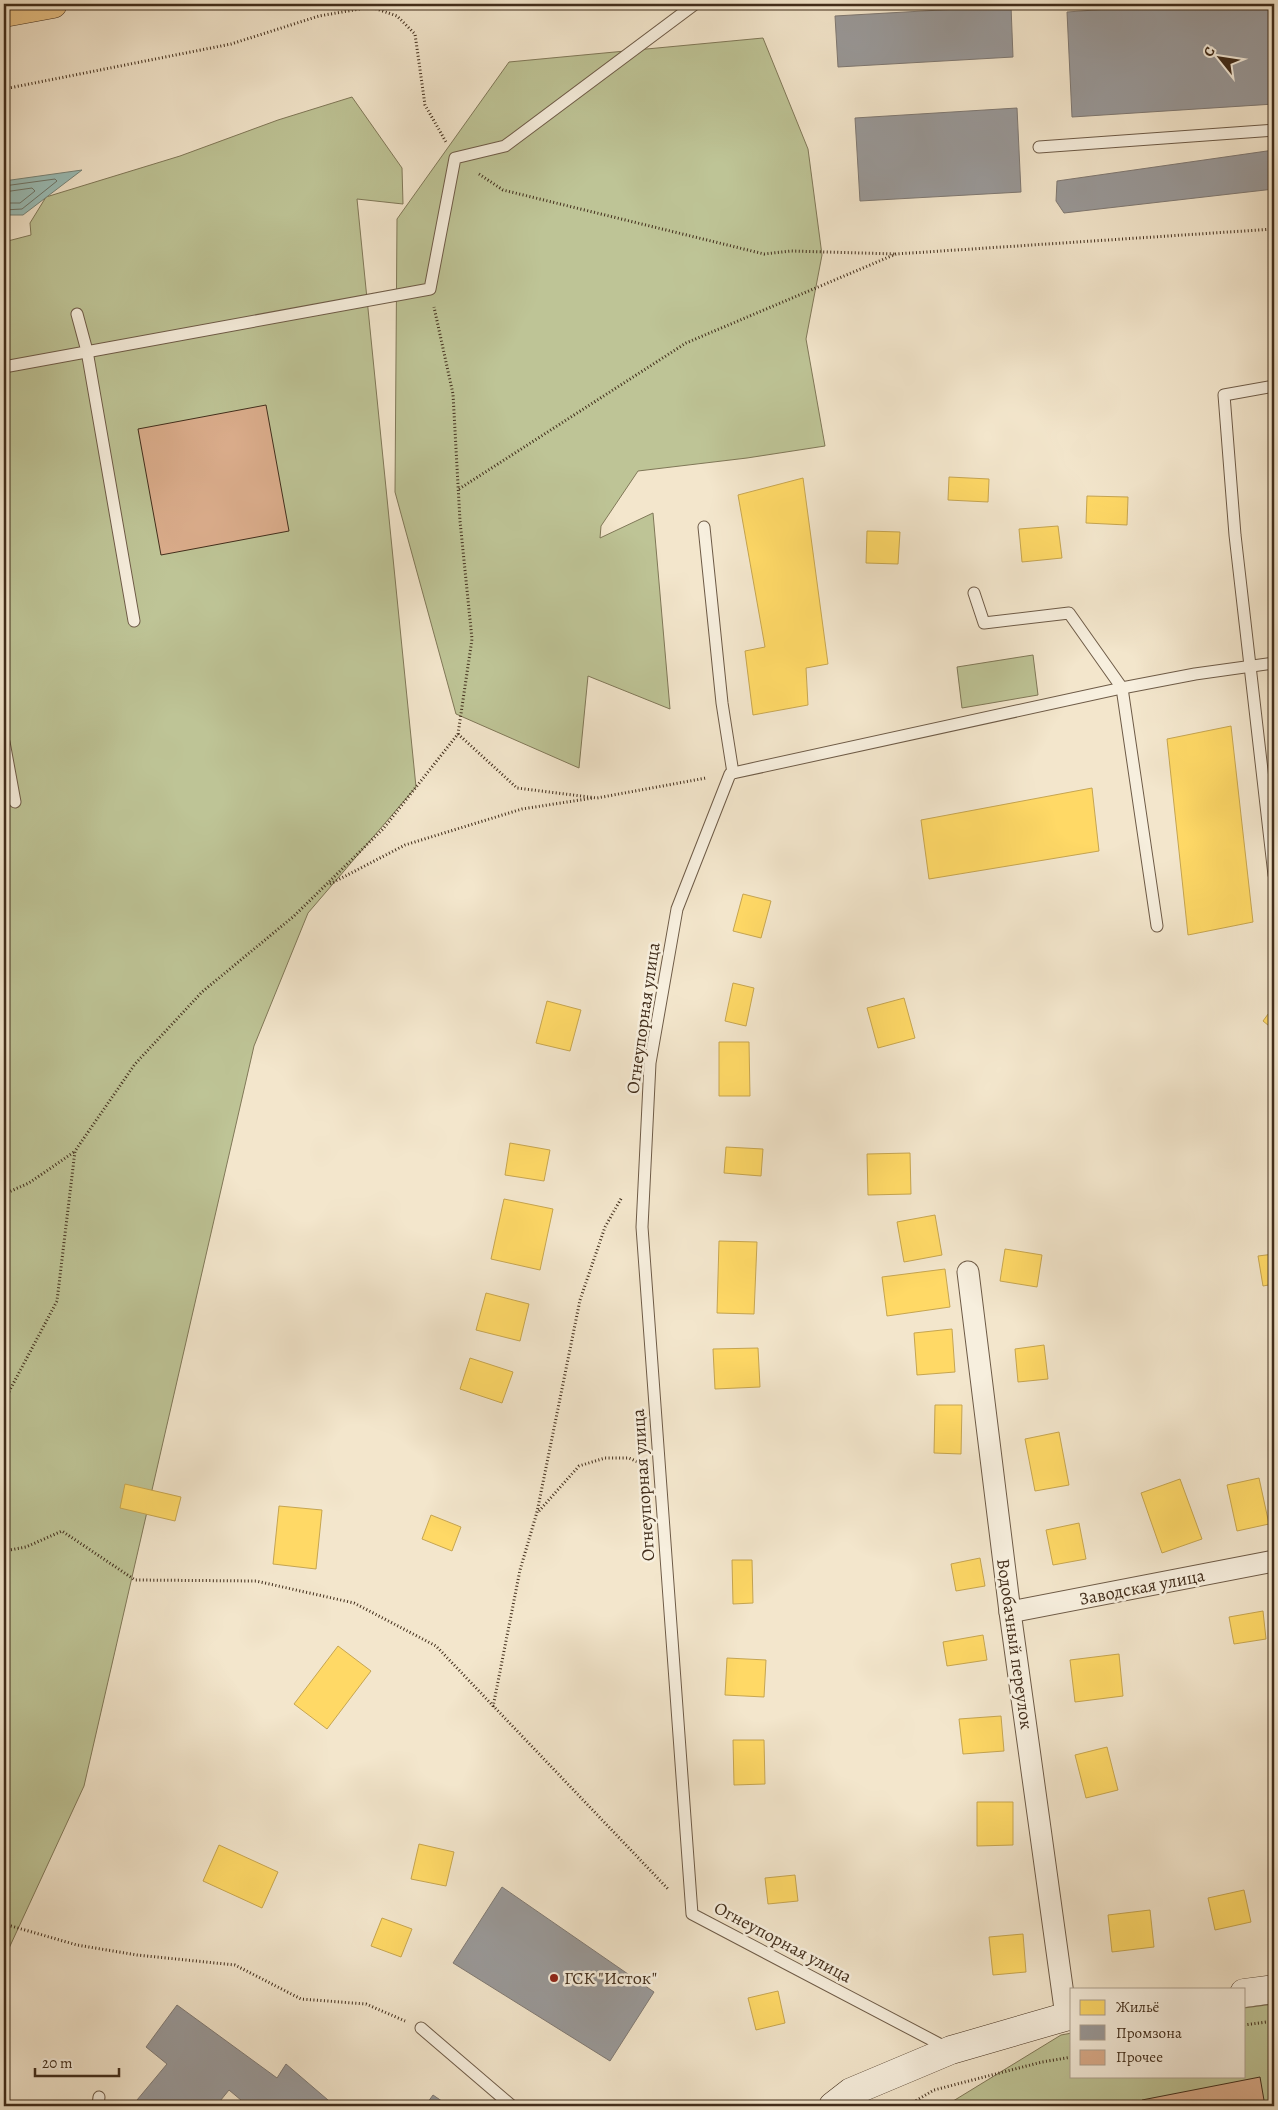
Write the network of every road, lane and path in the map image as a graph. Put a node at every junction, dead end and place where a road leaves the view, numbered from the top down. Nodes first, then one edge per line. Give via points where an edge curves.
1 (53, 4) edge
2 (695, 4) edge
3 (4, 13) edge
4 (4, 90) edge
5 (1274, 130) edge
6 (1039, 147) dead end
7 (455, 158) junction
8 (1274, 229) edge
9 (896, 254) junction
10 (430, 289) junction
11 (78, 314) dead end
12 (87, 352) junction
13 (4, 367) edge
14 (1274, 386) edge
15 (459, 489) junction
16 (704, 527) dead end
17 (974, 593) dead end
18 (134, 621) dead end
19 (1274, 663) edge
20 (1251, 665) junction
21 (1122, 688) junction
22 (458, 734) junction
23 (4, 742) edge
24 (731, 773) junction
25 (597, 798) junction
26 (15, 802) dead end
27 (1274, 875) edge
28 (327, 885) junction
29 (1157, 926) dead end
30 (75, 1151) junction
31 (4, 1194) edge
32 (623, 1196) dead end
33 (968, 1272) dead end
34 (4, 1401) edge
35 (660, 1474) junction
36 (538, 1512) junction
37 (4, 1551) edge
38 (1274, 1562) edge
39 (1010, 1612) junction
40 (493, 1708) junction
41 (692, 1914) junction
42 (4, 1924) edge
43 (1274, 1989) edge
44 (1246, 1993) edge
45 (1069, 2016) edge
46 (1274, 2021) edge
47 (1246, 2025) edge
48 (421, 2028) joint
49 (950, 2050) junction
50 (1070, 2056) edge
51 (512, 2106) edge
52 (834, 2106) edge
53 (907, 2106) edge

1 - 3 highway
2 - 7 lane via 505,146
4 - 7 path via 231,44 319,16 371,6 397,16 415,34 425,105
5 - 6 lane
7 - 9 path via 503,190 764,254 792,251
7 - 10 lane
8 - 9 path
9 - 15 path via 686,343
10 - 12 lane
10 - 15 path via 453,394
11 - 12 lane
12 - 13 lane
12 - 18 lane
14 - 20 lane via 1224,394 1235,534
15 - 22 path via 472,638
16 - 24 lane
17 - 21 lane via 984,622 1070,613
19 - 20 lane
20 - 21 lane
20 - 27 lane
21 - 24 lane
21 - 29 lane
22 - 25 path via 517,788
22 - 28 path via 383,829
23 - 26 lane
24 - 25 path
24 - 35 lane, Огнеупорная улица via 677,909 650,1063 642,1227
25 - 28 path via 522,809 405,845
28 - 30 path via 195,999 135,1064
30 - 31 path via 29,1183
30 - 34 path via 58,1301
32 - 36 path via 605,1228 580,1300
33 - 39 street, Водобачный переулок
35 - 36 path via 630,1458 606,1458 579,1466
35 - 41 lane, Огнеупорная улица
36 - 40 path via 520,1570
37 - 40 path via 26,1547 62,1531 135,1580 256,1581 354,1602 436,1646
38 - 39 street, Заводская улица
39 - 45 street, Водобачный переулок
40 - 41 path
41 - 49 lane, Огнеупорная улица
42 - 48 path via 78,1945 235,1965 301,2000 366,2004
43 - 44 street
45 - 49 street
46 - 47 path
48 - 51 lane
49 - 52 street via 851,2092
50 - 53 path via 934,2090

